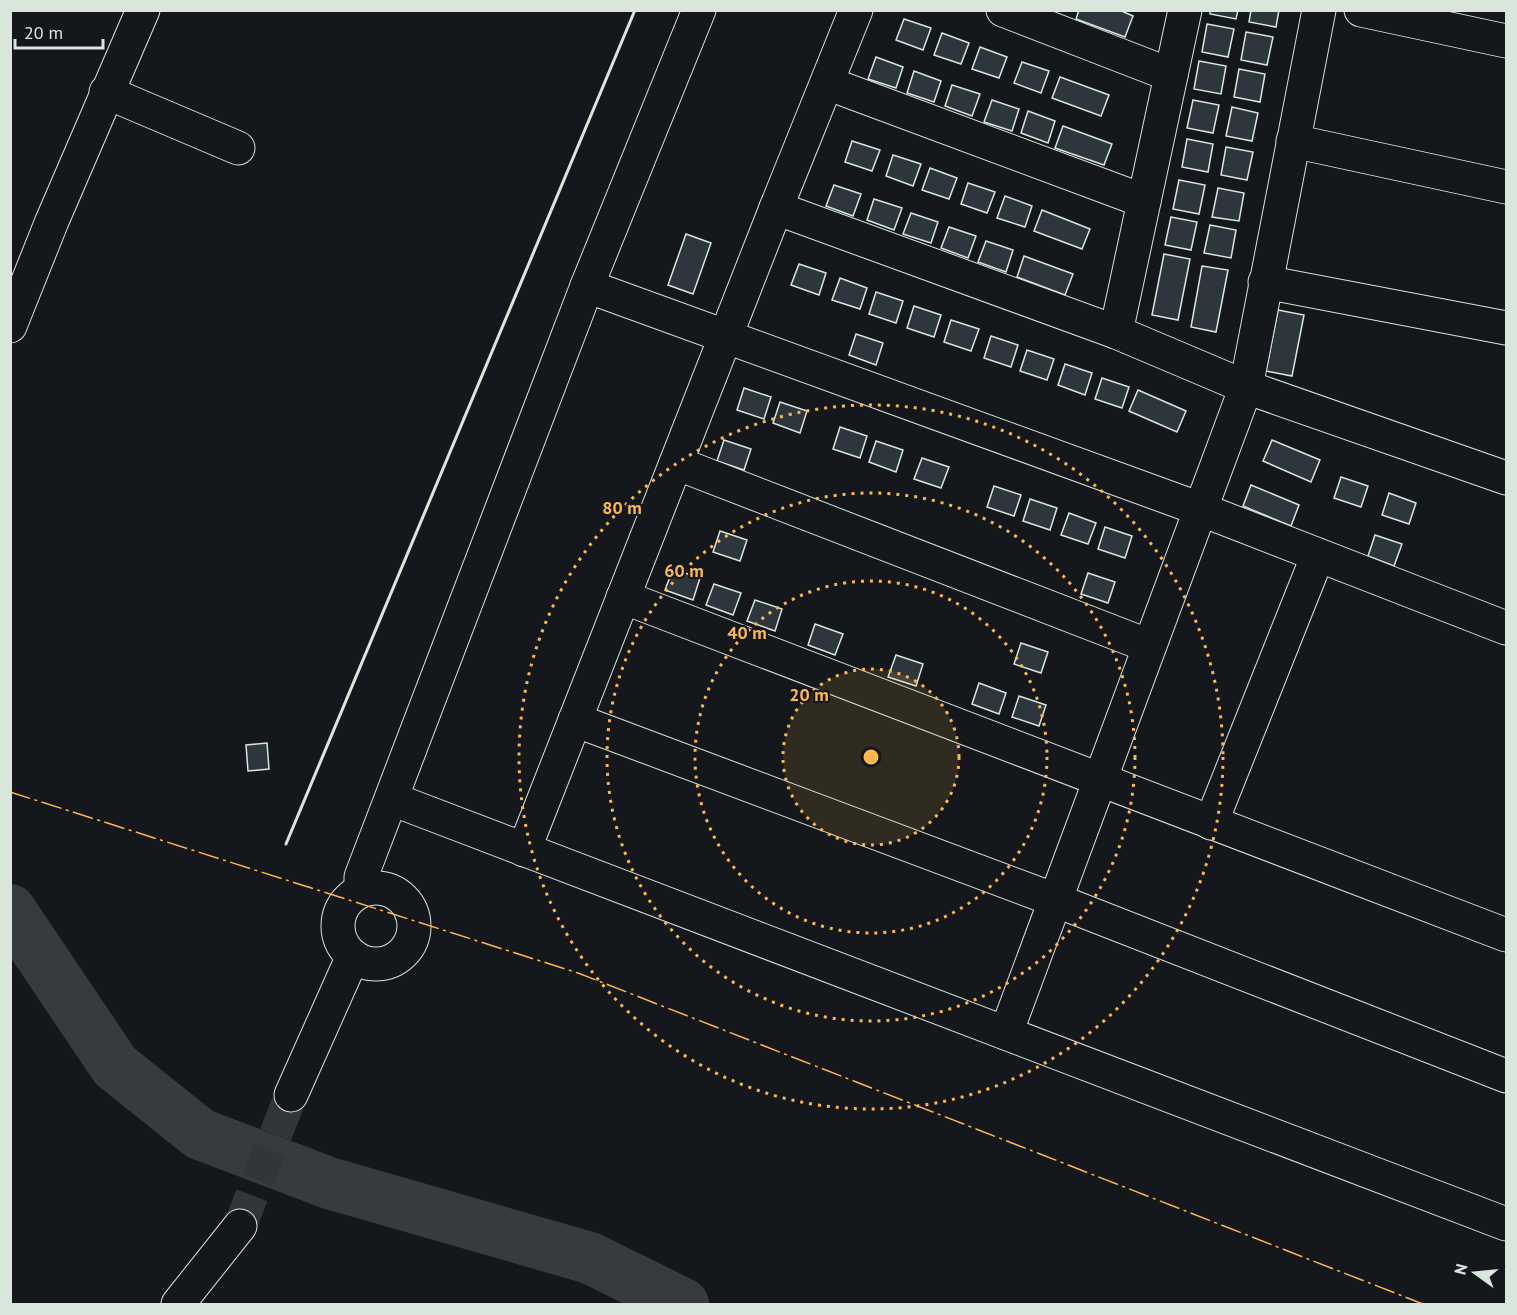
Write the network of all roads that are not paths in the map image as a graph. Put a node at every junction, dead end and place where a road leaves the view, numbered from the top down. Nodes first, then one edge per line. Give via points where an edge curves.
1 (143, 10) edge
2 (699, 10) edge
3 (856, 10) edge
4 (1004, 10) edge
5 (1185, 10) edge
6 (1319, 10) edge
7 (1361, 10) edge
8 (1506, 40) edge
9 (1171, 75) junction
10 (827, 83) junction
11 (106, 92) junction
12 (1293, 141) junction
13 (238, 147) dead end
14 (1506, 187) edge
15 (1144, 201) junction
16 (776, 208) junction
17 (1265, 282) junction
18 (587, 286) junction
19 (10, 326) edge
20 (1506, 328) edge
21 (1116, 332) junction
22 (726, 335) junction
23 (1246, 387) junction
24 (676, 463) junction
25 (1506, 478) edge
26 (1200, 509) junction
27 (1318, 555) junction
28 (623, 597) junction
29 (1506, 628) edge
30 (1149, 646) junction
31 (575, 720) junction
32 (1100, 780) junction
33 (392, 799) junction
34 (1211, 823) junction
35 (524, 849) junction
36 (361, 891) junction
37 (1055, 900) junction
38 (1506, 935) edge
39 (353, 956) junction
40 (1006, 1033) junction
41 (1506, 1076) edge
42 (291, 1095) tunnel mouth
43 (1506, 1224) edge
44 (240, 1226) tunnel mouth
45 (177, 1305) edge

1 - 11 street
2 - 18 street
3 - 10 street
4 - 9 street
5 - 9 street
6 - 12 street
7 - 8 street
9 - 15 street
10 - 15 street
10 - 16 street
11 - 13 street
11 - 19 street
12 - 14 street
12 - 17 street
15 - 21 street
16 - 21 street
16 - 22 street
17 - 20 street
17 - 23 street
18 - 22 street
18 - 33 street
21 - 23 street
22 - 24 street
22 - 26 street
23 - 25 street
23 - 26 street
24 - 28 street
24 - 30 street
26 - 27 street
26 - 30 street
27 - 29 street
27 - 34 street
28 - 31 street
28 - 32 street
30 - 32 street
31 - 35 street
31 - 37 street
32 - 34 street
32 - 37 street
33 - 35 street
33 - 36 street via 361,877
34 - 38 street
35 - 40 street
36 - 39 street via 351,896 340,913 338,933 346,951
36 - 39 street via 369,887 389,889 406,900 414,918 413,939 401,955 383,963 363,962
37 - 40 street
37 - 41 street
39 - 42 street
40 - 43 street
44 - 45 street

